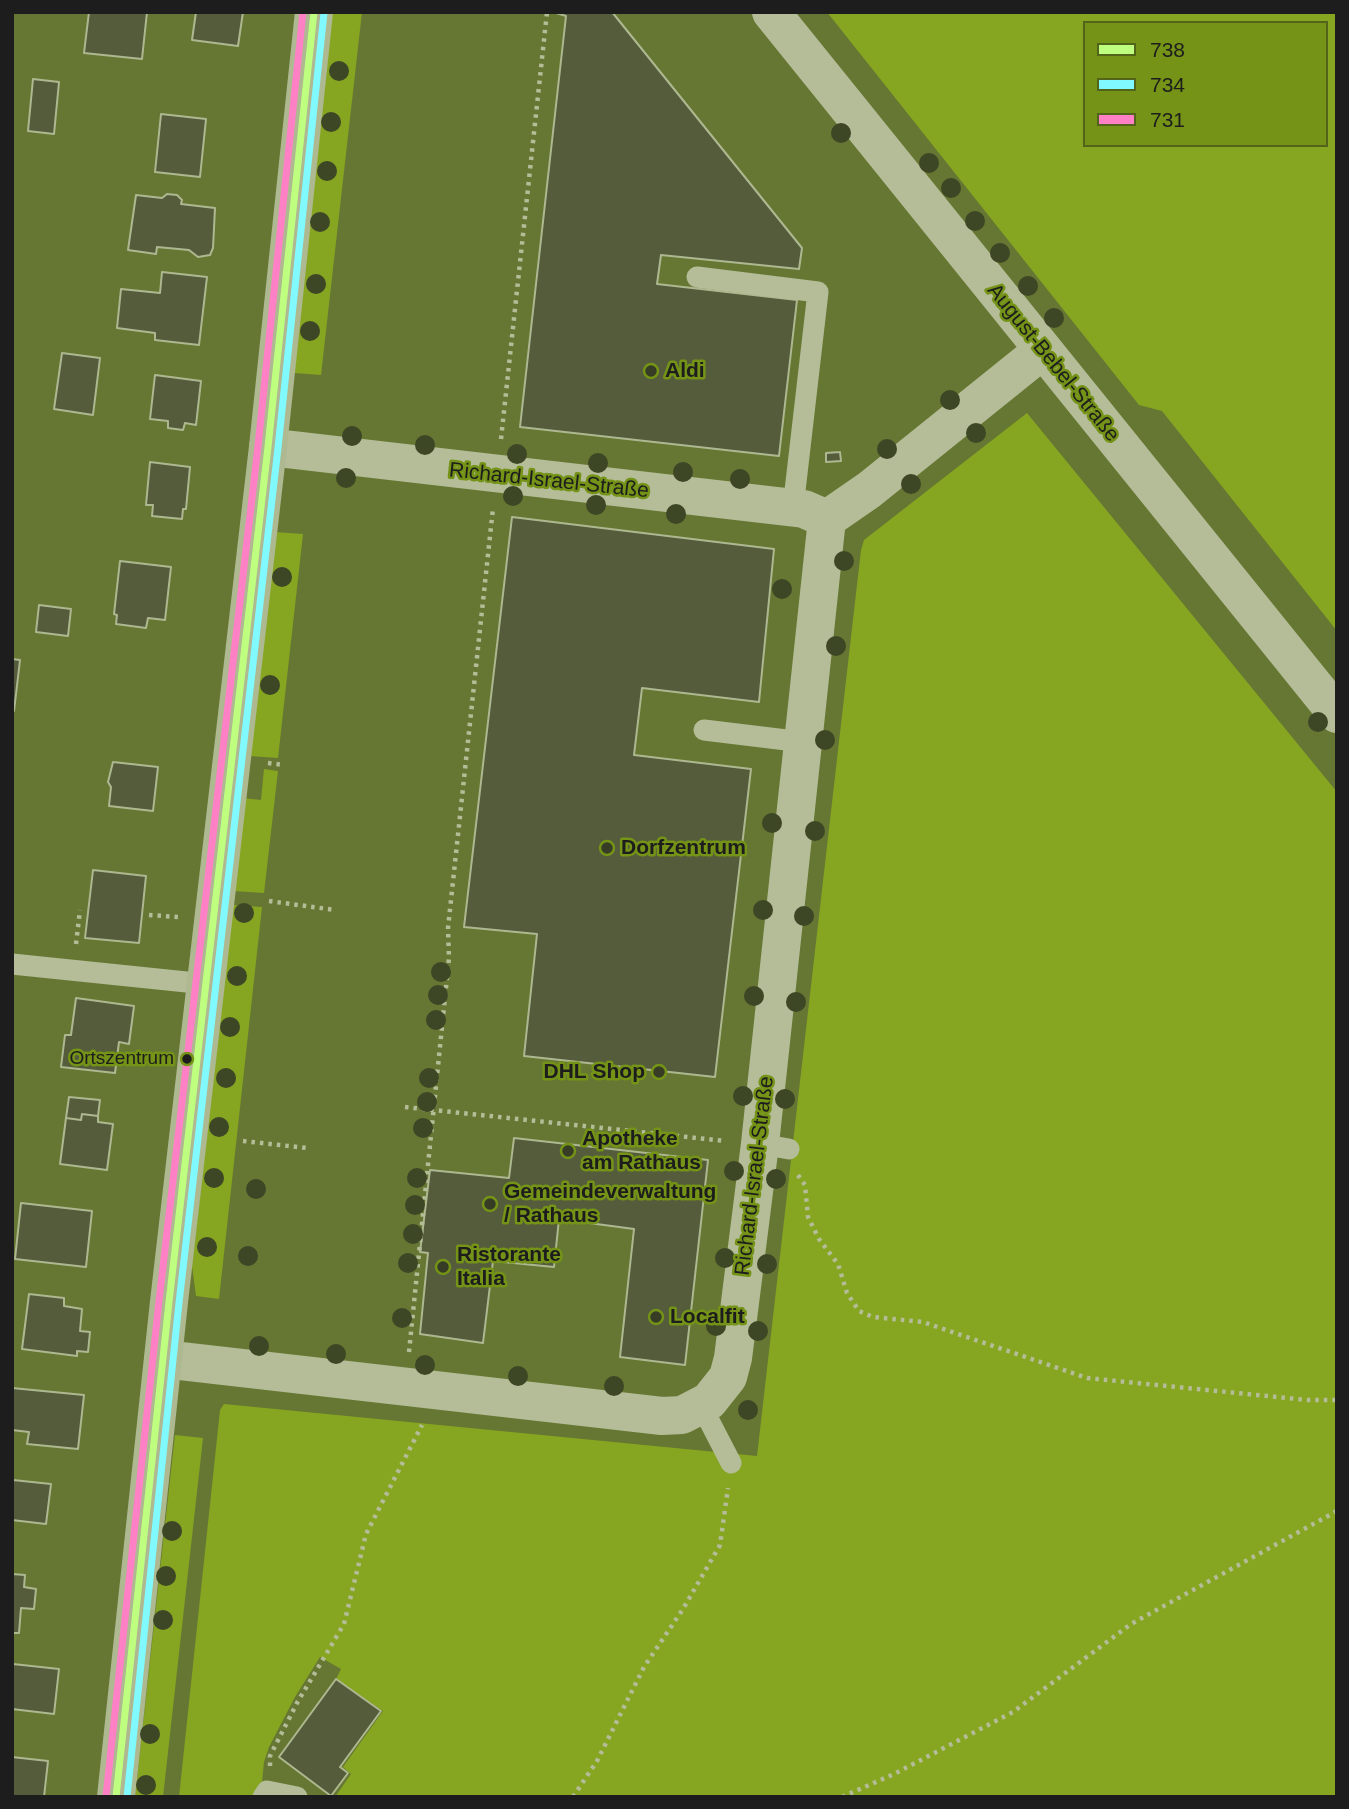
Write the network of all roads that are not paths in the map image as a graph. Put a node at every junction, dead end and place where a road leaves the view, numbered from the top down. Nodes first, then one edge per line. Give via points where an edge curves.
1 (314, 12) edge
2 (771, 12) edge
3 (697, 277) dead end
4 (1043, 350) junction
5 (268, 447) junction
6 (810, 514) junction
7 (1337, 714) edge
8 (704, 730) dead end
9 (803, 742) junction
10 (12, 964) edge
11 (206, 984) junction
12 (163, 1359) junction
13 (701, 1405) junction
14 (731, 1463) road end
15 (265, 1794) edge
16 (116, 1797) edge
17 (297, 1797) edge

1 - 5 street
2 - 4 street, August-Bebel-Straße
3 - 6 lane via 818,292
4 - 6 street via 869,490
4 - 7 street, August-Bebel-Straße
5 - 6 street, Richard-Israel-Straße
5 - 11 street
6 - 9 street, Richard-Israel-Straße
8 - 9 lane
9 - 13 street, Richard-Israel-Straße via 774,1147 728,1377
10 - 11 lane
11 - 12 street
12 - 13 street, Richard-Israel-Straße via 662,1416 682,1415
12 - 16 street
13 - 14 lane
15 - 17 lane

